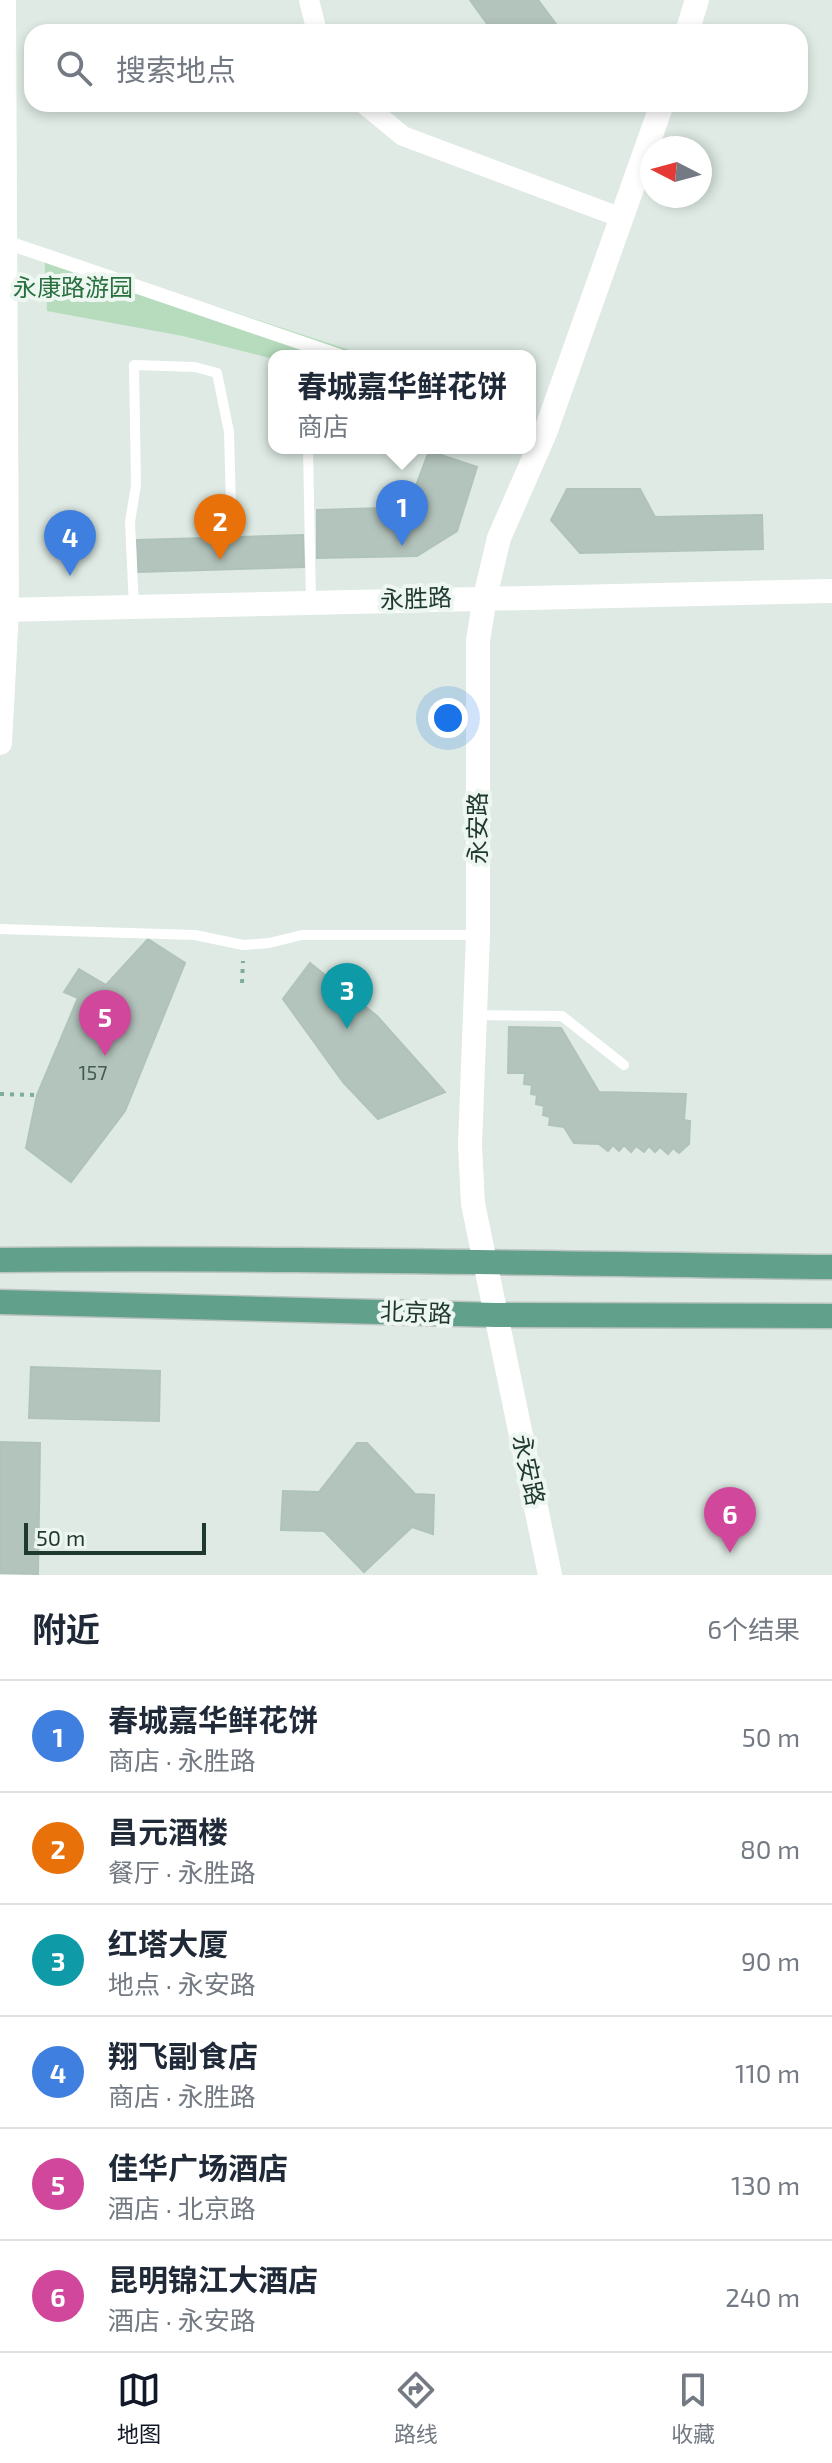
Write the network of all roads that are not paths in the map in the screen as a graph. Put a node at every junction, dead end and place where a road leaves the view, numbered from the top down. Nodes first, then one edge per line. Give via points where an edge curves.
1 (4, 0) edge
2 (309, 0) edge
3 (697, 0) edge
4 (315, 24) edge
5 (690, 24) edge
6 (374, 112) edge
7 (659, 112) edge
8 (622, 218) junction
9 (6, 242) junction
10 (322, 350) edge
11 (537, 430) edge
12 (308, 454) edge
13 (529, 454) edge
14 (231, 508) dead end
15 (832, 591) edge
16 (485, 597) junction
17 (311, 602) junction
18 (134, 607) junction
19 (3, 610) edge
20 (0, 743) edge
21 (0, 929) edge
22 (478, 935) junction
23 (475, 1015) junction
24 (624, 1065) dead end
25 (0, 1260) edge
26 (485, 1265) junction
27 (832, 1267) edge
28 (0, 1302) edge
29 (496, 1315) junction
30 (832, 1316) edge
31 (550, 1575) edge

1 - 9 street
2 - 4 street
3 - 5 street
6 - 8 street via 403,136
7 - 8 street, 永安路
8 - 11 street, 永安路
9 - 10 street
9 - 19 street
12 - 17 lane
13 - 16 street, 永安路
14 - 18 lane via 229,432 217,373 134,365
15 - 16 street, 永胜路
16 - 17 street, 永胜路
16 - 22 street, 永安路 via 478,641
17 - 18 street, 永胜路
18 - 19 street, 永胜路
19 - 20 street
21 - 22 lane via 195,935 243,945 302,935
22 - 23 street, 永安路
23 - 24 lane via 562,1016
23 - 26 street, 永安路 via 470,1145 473,1204
25 - 26 main road, 北京路 via 222,1257
26 - 27 main road, 北京路
26 - 29 street, 永安路
28 - 29 main road, 北京路
29 - 30 main road, 北京路
29 - 31 street, 永安路

